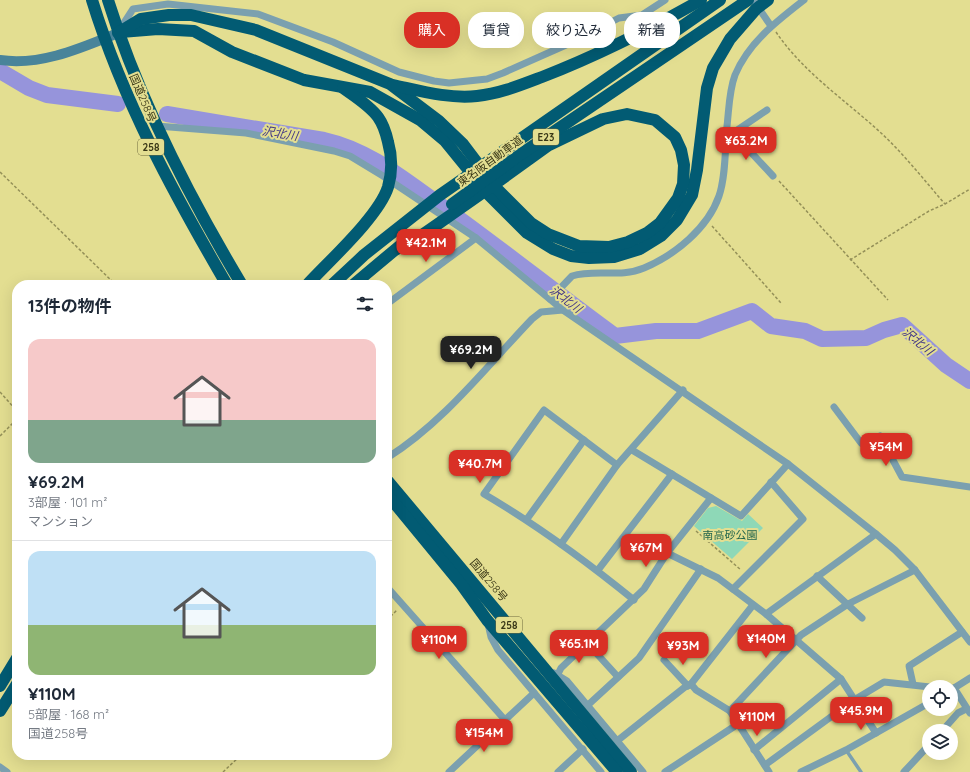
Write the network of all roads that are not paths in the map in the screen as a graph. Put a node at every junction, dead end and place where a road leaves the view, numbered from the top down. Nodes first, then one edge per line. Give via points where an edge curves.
1 (92, 0) edge
2 (108, 0) edge
3 (665, 0) edge
4 (701, 0) edge
5 (720, 0) edge
6 (748, 0) edge
7 (753, 0) edge
8 (768, 0) edge
9 (804, 0) edge
10 (772, 26) junction
11 (118, 33) junction
12 (105, 38) junction
13 (4, 60) edge
14 (390, 84) junction
15 (340, 86) junction
16 (767, 110) dead end
17 (157, 126) junction
18 (730, 132) junction
19 (773, 176) road end
20 (476, 238) junction
21 (397, 248) junction
22 (224, 280) edge
23 (239, 280) edge
24 (312, 280) edge
25 (337, 280) edge
26 (359, 280) edge
27 (551, 297) junction
28 (392, 300) edge
29 (563, 310) junction
30 (683, 390) junction
31 (834, 407) dead end
32 (584, 440) junction
33 (632, 450) junction
34 (392, 455) edge
35 (788, 464) junction
36 (618, 465) junction
37 (672, 474) junction
38 (771, 482) junction
39 (392, 486) edge
40 (970, 487) edge
41 (711, 498) junction
42 (392, 500) edge
43 (526, 519) junction
44 (876, 534) junction
45 (561, 544) junction
46 (667, 553) junction
47 (701, 569) junction
48 (598, 570) junction
49 (915, 570) junction
50 (817, 576) junction
51 (733, 589) junction
52 (392, 593) edge
53 (634, 600) junction
54 (848, 604) junction
55 (753, 605) junction
56 (766, 614) junction
57 (862, 618) dead end
58 (487, 620) junction
59 (962, 632) junction
60 (796, 640) junction
61 (970, 642) edge
62 (588, 644) junction
63 (664, 660) dead end
64 (12, 666) edge
65 (545, 668) junction
66 (558, 674) junction
67 (618, 677) junction
68 (970, 678) edge
69 (841, 679) junction
70 (913, 684) junction
71 (690, 685) junction
72 (0, 686) edge
73 (922, 686) edge
74 (958, 686) edge
75 (12, 692) edge
76 (534, 693) junction
77 (958, 698) edge
78 (854, 700) junction
79 (588, 706) junction
80 (922, 707) edge
81 (0, 711) edge
82 (730, 711) junction
83 (968, 711) edge
84 (505, 720) junction
85 (738, 724) junction
86 (948, 724) edge
87 (876, 733) junction
88 (617, 741) junction
89 (582, 749) junction
90 (754, 750) junction
91 (846, 750) junction
92 (922, 753) edge
93 (764, 765) junction
94 (0, 767) edge
95 (7, 772) edge
96 (449, 772) edge
97 (558, 772) edge
98 (601, 772) edge
99 (617, 772) edge
100 (631, 772) edge
101 (643, 772) edge
102 (665, 772) edge
103 (769, 772) edge
104 (801, 772) edge
105 (860, 772) edge
106 (904, 772) edge

1 - 12 highway, 国道258号 / 258
2 - 11 highway, 国道258号 / 258
3 - 11 street via 642,15 619,18 503,73 470,82 434,81 399,72 333,42 258,14 168,4 133,9
4 - 14 highway via 574,65 515,87 478,96 438,95
5 - 25 highway, 東名阪自動車道 / E23 via 440,195 364,255
6 - 21 highway, 東名阪自動車道 / E23 via 521,154
7 - 10 street
8 - 15 highway via 743,23 721,53 707,88 697,170 692,195 685,207 677,220 651,244 614,257 571,256 540,242 505,212 445,141 420,120 370,92
9 - 10 street
10 - 18 street via 753,46 735,76 730,100
11 - 12 street
11 - 14 highway via 141,19 191,15 256,30
11 - 15 highway via 158,29 194,31 232,52 304,80
11 - 17 highway, 国道258号 / 258
12 - 13 street via 47,57 26,61
12 - 22 highway, 国道258号 / 258 via 167,181
14 - 21 highway via 439,121 463,144 497,189 531,223 548,234 579,246 609,247 628,242 660,223 678,198 683,184 684,165 675,136 655,120 627,114 603,119 549,145 415,240
15 - 24 highway via 378,116 391,151 388,187 372,216
16 - 18 street
17 - 20 street via 246,134 334,150 350,156
17 - 23 highway, 国道258号 / 258 via 179,174
18 - 19 street
18 - 27 street via 719,195 697,231 677,250 644,268 619,274 572,276
20 - 27 street
20 - 28 street
21 - 26 highway, 東名阪自動車道 / E23
27 - 29 street
29 - 30 street
29 - 34 street via 541,312 532,319 439,418 422,434
30 - 33 street
30 - 35 street
31 - 40 street via 861,443 865,444 880,436 902,477
32 - 36 street
32 - 43 street
32 - 43 street via 544,410 484,494
33 - 36 street
33 - 37 street
35 - 38 street
35 - 44 street
36 - 45 street
37 - 41 street
37 - 48 street
38 - 41 street via 740,516
38 - 51 street via 803,519
39 - 65 highway, 国道258号 / 258
41 - 46 street
42 - 58 highway, 258 via 462,584
43 - 45 street
44 - 49 street
44 - 50 street
45 - 48 street
46 - 47 street
46 - 53 street
47 - 51 street
47 - 67 street via 639,658
48 - 53 street
49 - 54 street
49 - 59 street
50 - 54 street
50 - 56 street
51 - 55 street
52 - 84 street
53 - 62 street
54 - 57 street
54 - 60 street
55 - 56 street
55 - 71 street
56 - 60 street
58 - 76 street via 491,637 498,650
58 - 99 highway, 258
59 - 61 street
59 - 70 street via 909,666
60 - 69 street
60 - 82 street
62 - 66 street via 561,668
62 - 67 street
63 - 71 street
64 - 72 highway
65 - 66 street
65 - 100 highway, 国道258号 / 258
66 - 79 street
67 - 79 street
68 - 74 street
69 - 78 street
69 - 90 street
70 - 73 street
70 - 78 street via 884,682
71 - 82 street
71 - 88 street
75 - 81 highway
76 - 84 street
76 - 89 street
77 - 83 street
78 - 87 street
78 - 93 street
79 - 88 street
80 - 87 street
82 - 85 street
83 - 86 street via 958,713
84 - 96 street
85 - 90 street
85 - 102 street
87 - 91 street
88 - 101 street
89 - 97 street
89 - 98 street
90 - 93 street
91 - 104 street
91 - 105 lane
92 - 106 street
93 - 103 street
94 - 95 street

